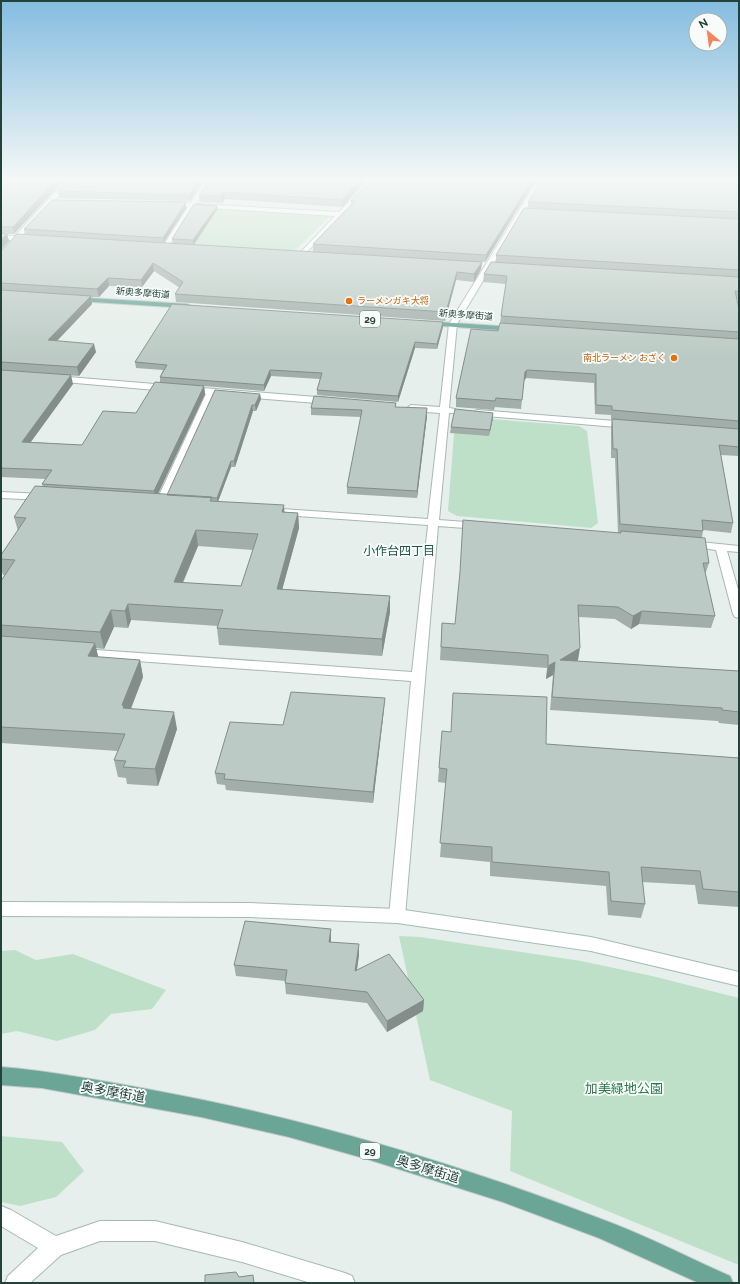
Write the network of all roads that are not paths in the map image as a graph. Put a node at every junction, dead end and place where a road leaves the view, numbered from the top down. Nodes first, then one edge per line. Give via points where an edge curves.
1 (16, 238) joint
2 (171, 238) edge
3 (317, 238) edge
4 (506, 238) edge
5 (40, 239) edge
6 (158, 246) edge
7 (166, 246) junction
8 (174, 247) edge
9 (293, 254) edge
10 (301, 254) junction
11 (1, 255) edge
12 (309, 255) edge
13 (481, 265) edge
14 (489, 266) junction
15 (496, 266) edge
16 (68, 298) edge
17 (198, 307) edge
18 (422, 322) edge
19 (453, 324) junction
20 (524, 329) edge
21 (48, 378) edge
22 (212, 392) junction
23 (336, 402) edge
24 (398, 407) edge
25 (445, 411) junction
26 (639, 426) edge
27 (1, 495) edge
28 (56, 498) edge
29 (160, 504) edge
30 (269, 511) edge
31 (434, 522) junction
32 (487, 527) edge
33 (676, 543) edge
34 (721, 547) junction
35 (739, 549) edge
36 (739, 614) edge
37 (69, 652) edge
38 (418, 677) junction
39 (1, 909) edge
40 (397, 916) junction
41 (739, 979) edge
42 (1, 1076) edge
43 (1, 1216) edge
44 (55, 1247) junction
45 (15, 1283) edge
46 (345, 1283) edge
47 (723, 1283) edge

1 - 5 street
1 - 11 street
2 - 7 street
3 - 10 street
4 - 14 street
6 - 7 street
7 - 8 street
9 - 10 street
10 - 12 street
13 - 14 street
14 - 15 street
14 - 19 street
16 - 17 main road, 新奥多摩街道
18 - 19 main road, 新奥多摩街道
19 - 20 main road, 新奥多摩街道
19 - 25 street
21 - 22 street
22 - 23 street
22 - 29 street
24 - 25 street
25 - 26 street
25 - 31 street
27 - 28 street
30 - 31 street
31 - 32 street
31 - 38 street
33 - 34 street
34 - 35 street
34 - 36 street
37 - 38 street
38 - 40 street
39 - 40 street via 249,910
40 - 41 street via 590,944
42 - 47 main road, 奥多摩街道 / 29 via 42,1079 201,1108 289,1128 360,1148 503,1192 580,1221
43 - 44 street
44 - 45 street
44 - 46 street via 100,1231 155,1231 242,1252

